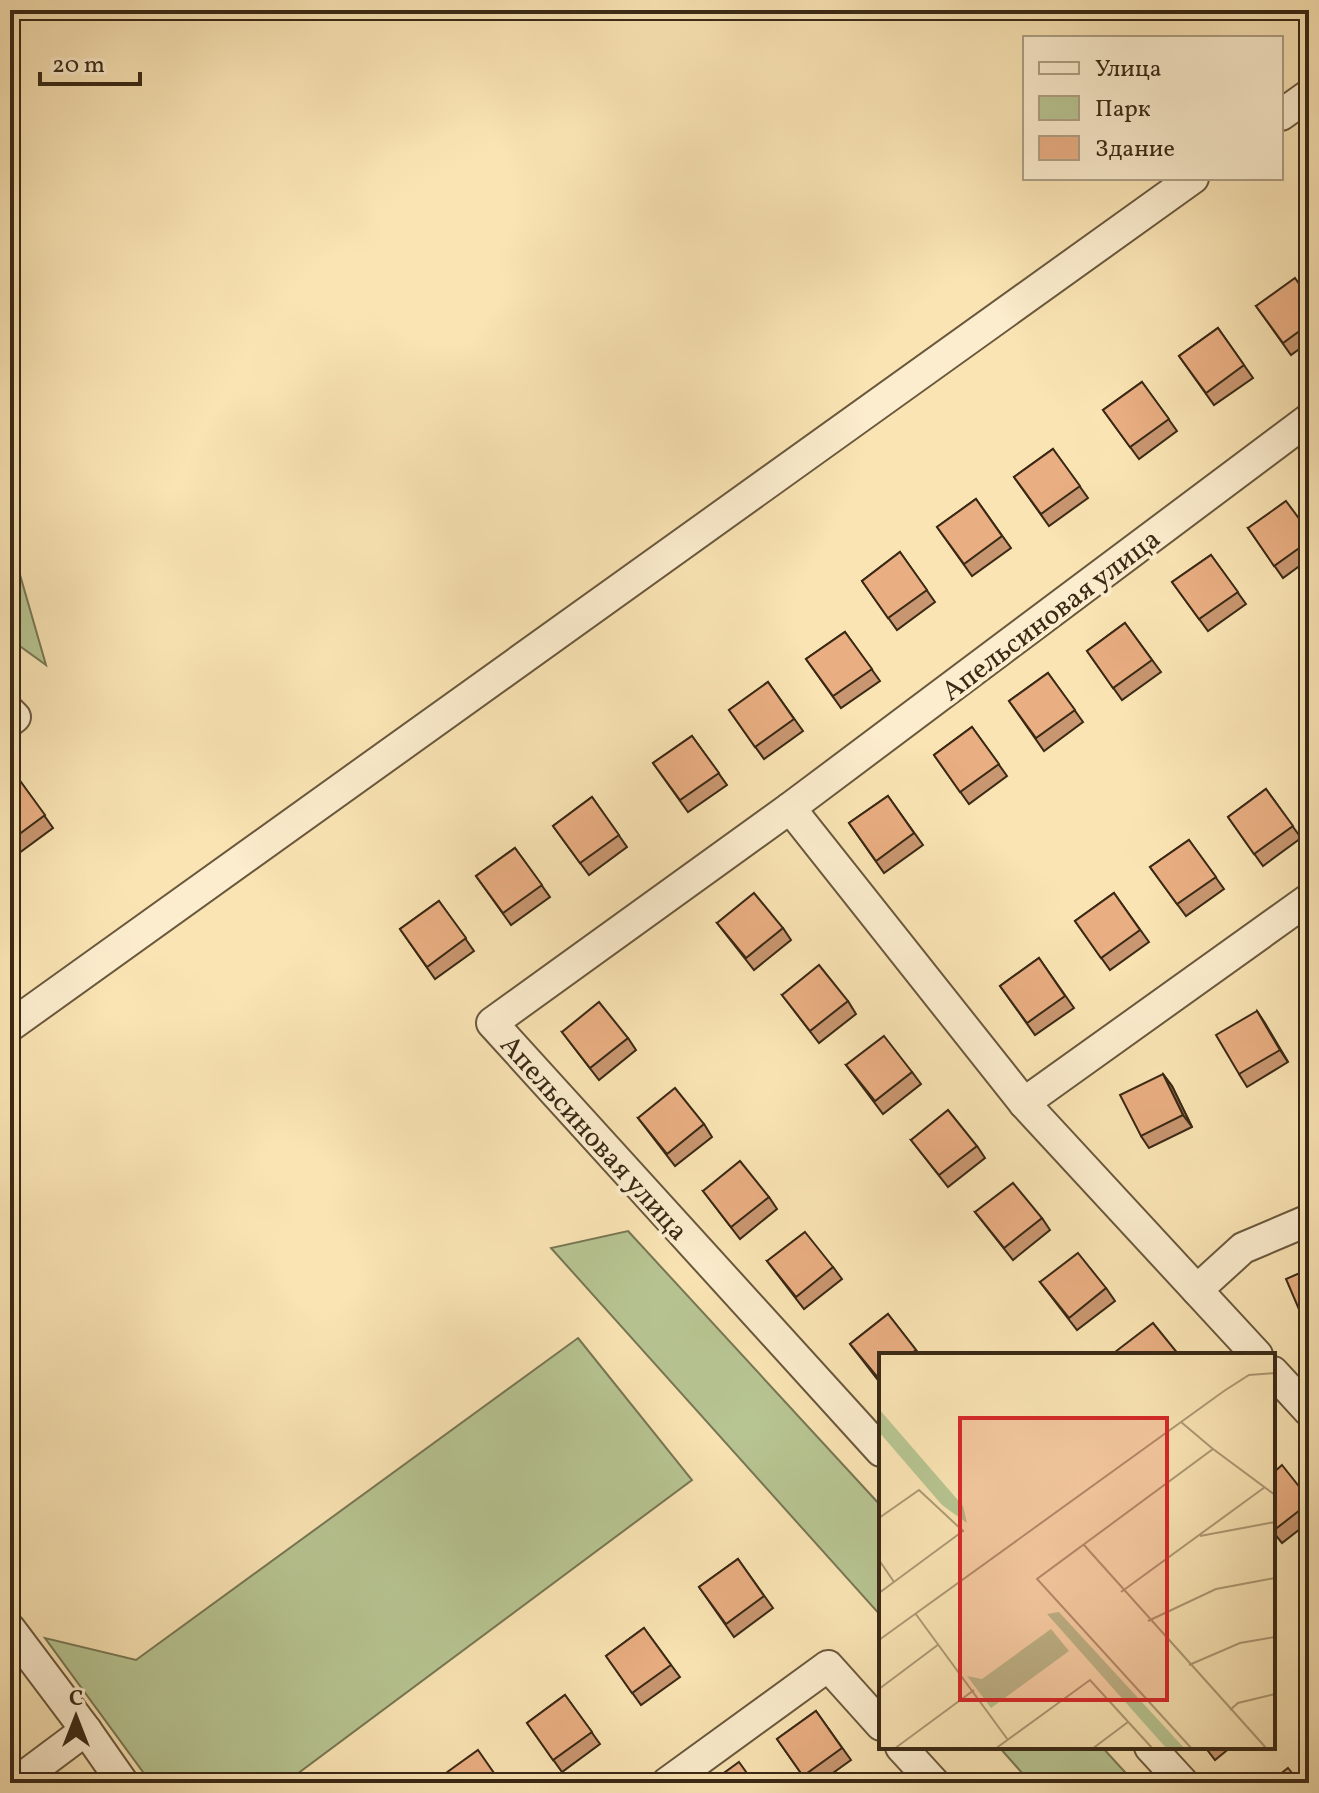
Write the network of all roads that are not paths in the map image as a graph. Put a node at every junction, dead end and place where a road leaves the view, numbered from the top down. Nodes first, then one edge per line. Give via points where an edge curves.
1 (1309, 95) edge
2 (1283, 114) edge
3 (1190, 180) edge
4 (1309, 419) edge
5 (790, 808) junction
6 (1309, 899) edge
7 (10, 1026) edge
8 (1024, 1103) junction
9 (1309, 1220) edge
10 (1197, 1290) junction
11 (1255, 1353) edge
12 (1275, 1374) edge
13 (1309, 1411) edge
14 (879, 1449) edge
15 (10, 1629) edge
16 (879, 1723) edge
17 (86, 1730) junction
18 (903, 1749) edge
19 (1152, 1749) edge
20 (15, 1783) edge
21 (123, 1783) edge
22 (667, 1783) edge
23 (934, 1783) edge
24 (1183, 1783) edge

1 - 2 street
3 - 7 street
4 - 5 street, Апельсиновая улица
5 - 8 street
5 - 14 street, Апельсиновая улица via 492,1023
6 - 8 street
8 - 10 street
9 - 10 street via 1243,1248
10 - 11 street
12 - 13 street
15 - 17 street
16 - 22 street via 828,1666
17 - 20 street
17 - 21 street
18 - 23 street
19 - 24 street

